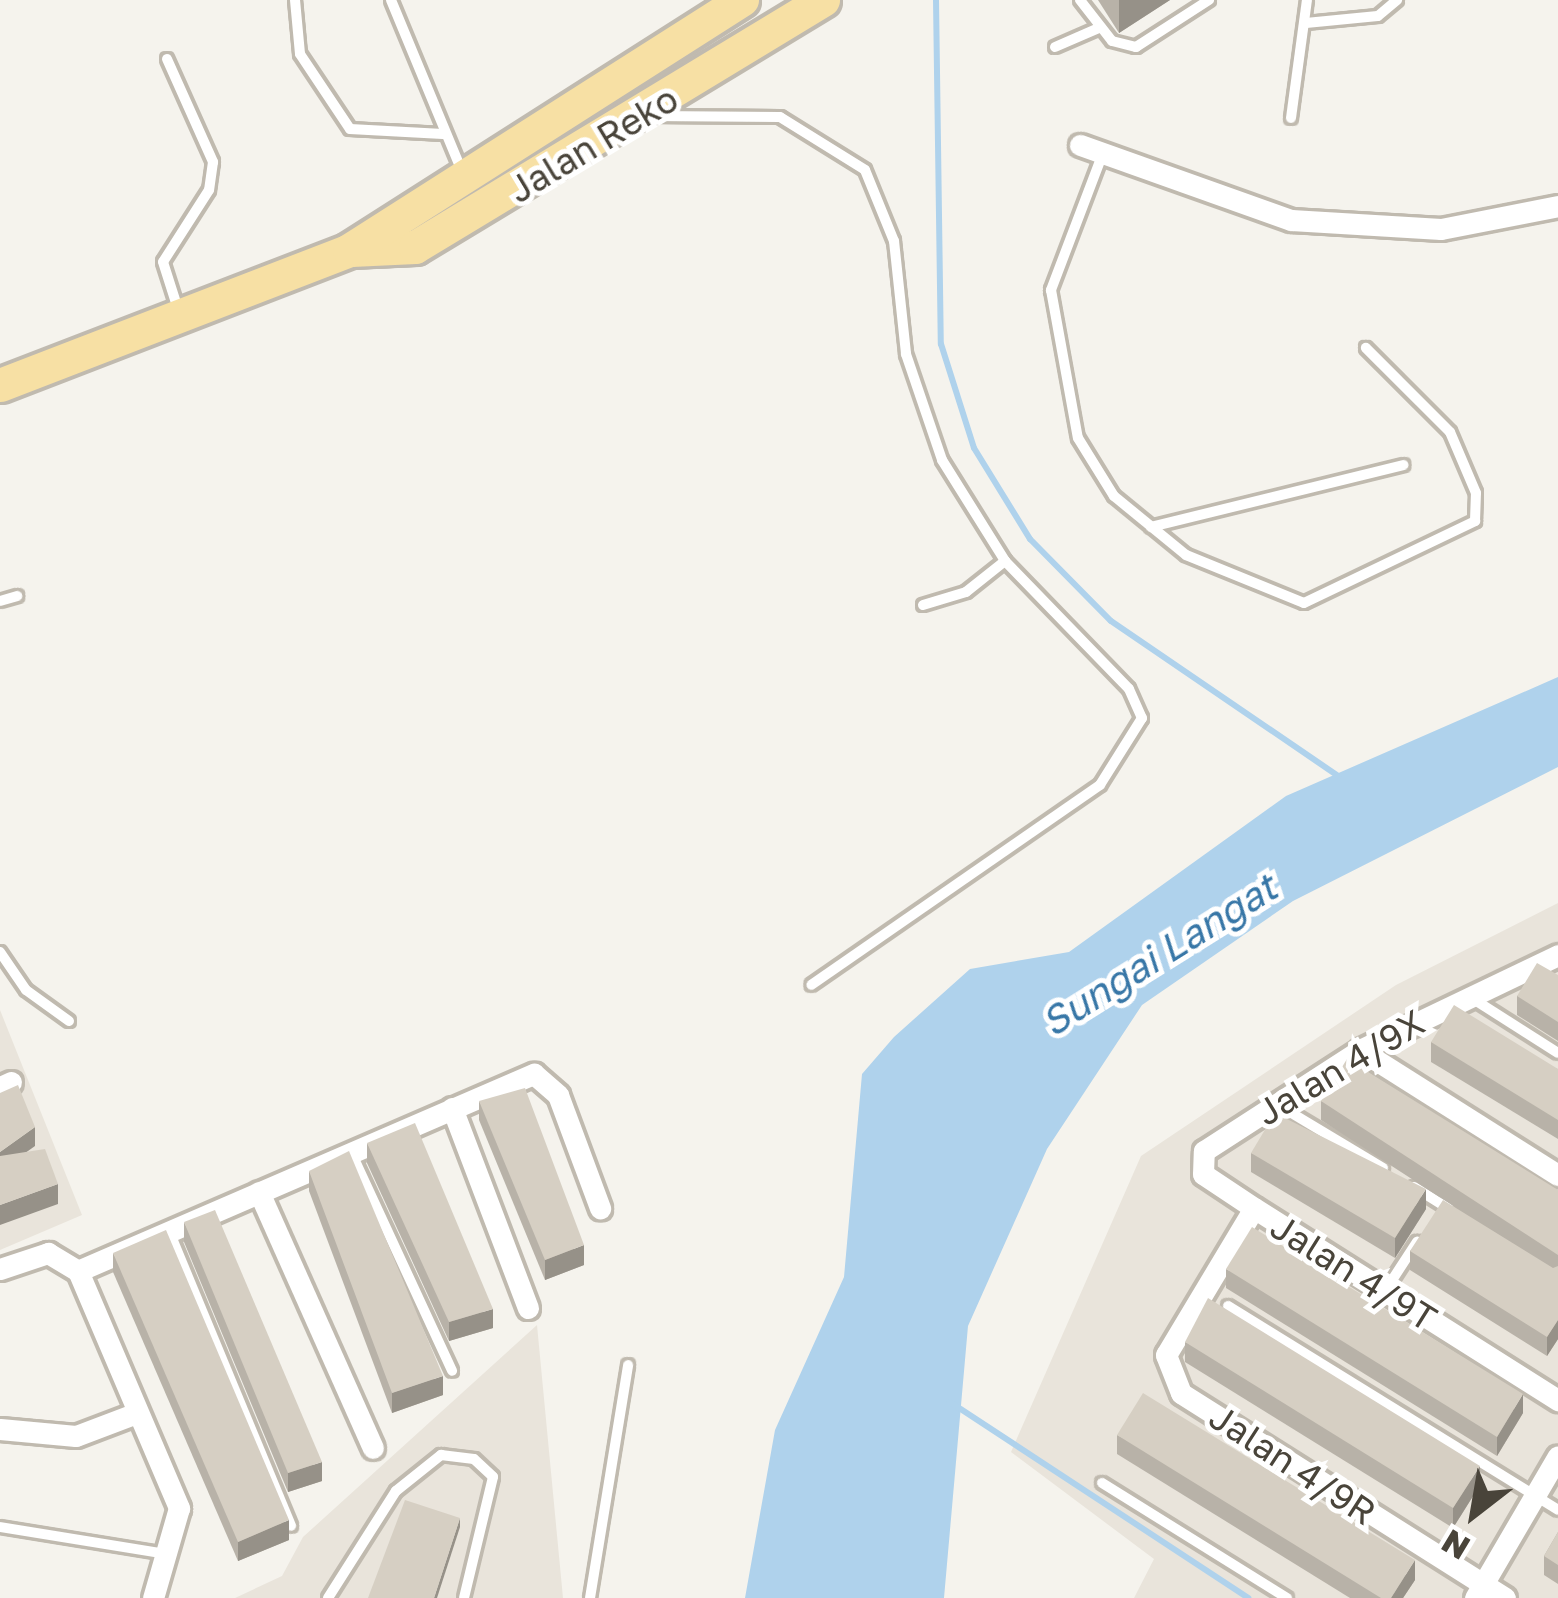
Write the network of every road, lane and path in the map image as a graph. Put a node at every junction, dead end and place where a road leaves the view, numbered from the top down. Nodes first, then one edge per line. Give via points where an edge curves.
1 (296, 0) edge
2 (392, 0) edge
3 (742, 0) edge
4 (1081, 0) edge
5 (1209, 0) edge
6 (1307, 0) edge
7 (1396, 0) edge
8 (802, 6) edge
9 (1306, 23) junction
10 (1100, 28) junction
11 (1055, 47) dead end
12 (167, 59) dead end
13 (640, 116) junction
14 (1291, 118) dead end
15 (443, 134) junction
16 (1080, 145) dead end
17 (1103, 153) junction
18 (465, 179) junction
19 (1558, 206) edge
20 (349, 250) junction
21 (181, 318) junction
22 (1366, 348) dead end
23 (0, 385) edge
24 (1404, 465) dead end
25 (1151, 527) junction
26 (1005, 561) junction
27 (17, 596) dead end
28 (0, 601) edge
29 (923, 605) dead end
30 (0, 952) edge
31 (1558, 955) edge
32 (811, 985) dead end
33 (1466, 995) junction
34 (70, 1021) dead end
35 (1360, 1050) junction
36 (1558, 1053) edge
37 (1275, 1103) junction
38 (452, 1108) junction
39 (351, 1152) junction
40 (1558, 1175) edge
41 (259, 1192) junction
42 (1442, 1204) junction
43 (600, 1208) dead end
44 (1254, 1208) junction
45 (1461, 1216) edge
46 (169, 1231) junction
47 (0, 1270) edge
48 (78, 1271) junction
49 (1385, 1291) junction
50 (1228, 1306) edge
51 (528, 1308) dead end
52 (628, 1365) dead end
53 (452, 1371) dead end
54 (1168, 1377) joint
55 (1558, 1400) edge
56 (134, 1414) junction
57 (0, 1429) edge
58 (373, 1448) dead end
59 (1558, 1456) edge
60 (1102, 1483) dead end
61 (1535, 1496) junction
62 (1558, 1510) edge
63 (0, 1526) edge
64 (291, 1526) edge
65 (170, 1554) junction
66 (1479, 1591) edge
67 (152, 1598) edge
68 (328, 1598) edge
69 (464, 1598) edge
70 (590, 1598) edge
71 (1287, 1598) edge
72 (1505, 1598) edge

1 - 15 lane via 300,54 350,129
2 - 15 lane
3 - 18 main road, Jalan Reko
4 - 10 lane
5 - 10 lane via 1145,45
6 - 9 lane
7 - 9 lane via 1378,16
8 - 13 main road, Jalan Reko
9 - 14 lane
10 - 11 lane
12 - 21 lane via 214,162 209,190 163,262
13 - 20 main road, Jalan Reko via 415,247
13 - 26 lane via 780,117 825,135 865,170 894,241 921,404 967,509
15 - 18 lane
16 - 17 street
17 - 19 street via 1291,220 1441,229
17 - 25 lane via 1052,290 1078,438 1114,496
18 - 20 main road, Jalan Reko
20 - 21 main road, Jalan Reko
21 - 23 main road, Jalan Reko
22 - 25 lane via 1450,432 1476,493 1475,521 1304,603 1207,566
24 - 25 lane
26 - 29 lane via 966,592
26 - 32 lane via 1129,689 1137,741 1100,785 990,868
27 - 28 lane
30 - 34 lane via 26,990
31 - 33 street, Jalan 4/9X
33 - 35 street, Jalan 4/9X
33 - 36 lane
35 - 37 street, Jalan 4/9X
35 - 40 street
37 - 42 lane
37 - 44 street, Jalan 4/9X via 1199,1158 1203,1174
38 - 39 street
38 - 43 street via 534,1074 558,1095
38 - 51 street
39 - 41 street
39 - 53 lane
41 - 46 street
41 - 58 street
42 - 45 lane
42 - 49 lane
44 - 49 street, Jalan 4/9T
44 - 54 street, Jalan 4/9T via 1166,1355
46 - 48 street
46 - 64 lane
47 - 48 street via 48,1253
48 - 56 street
49 - 55 street, Jalan 4/9T
50 - 61 lane
52 - 70 lane
54 - 66 street, Jalan 4/9R
56 - 57 street via 76,1436
56 - 65 street via 178,1508
59 - 61 street
60 - 71 lane
61 - 62 lane
61 - 66 street
63 - 65 lane
65 - 67 street
66 - 72 street, Jalan 4/9R
68 - 69 lane via 396,1491 441,1454 474,1459 493,1477

